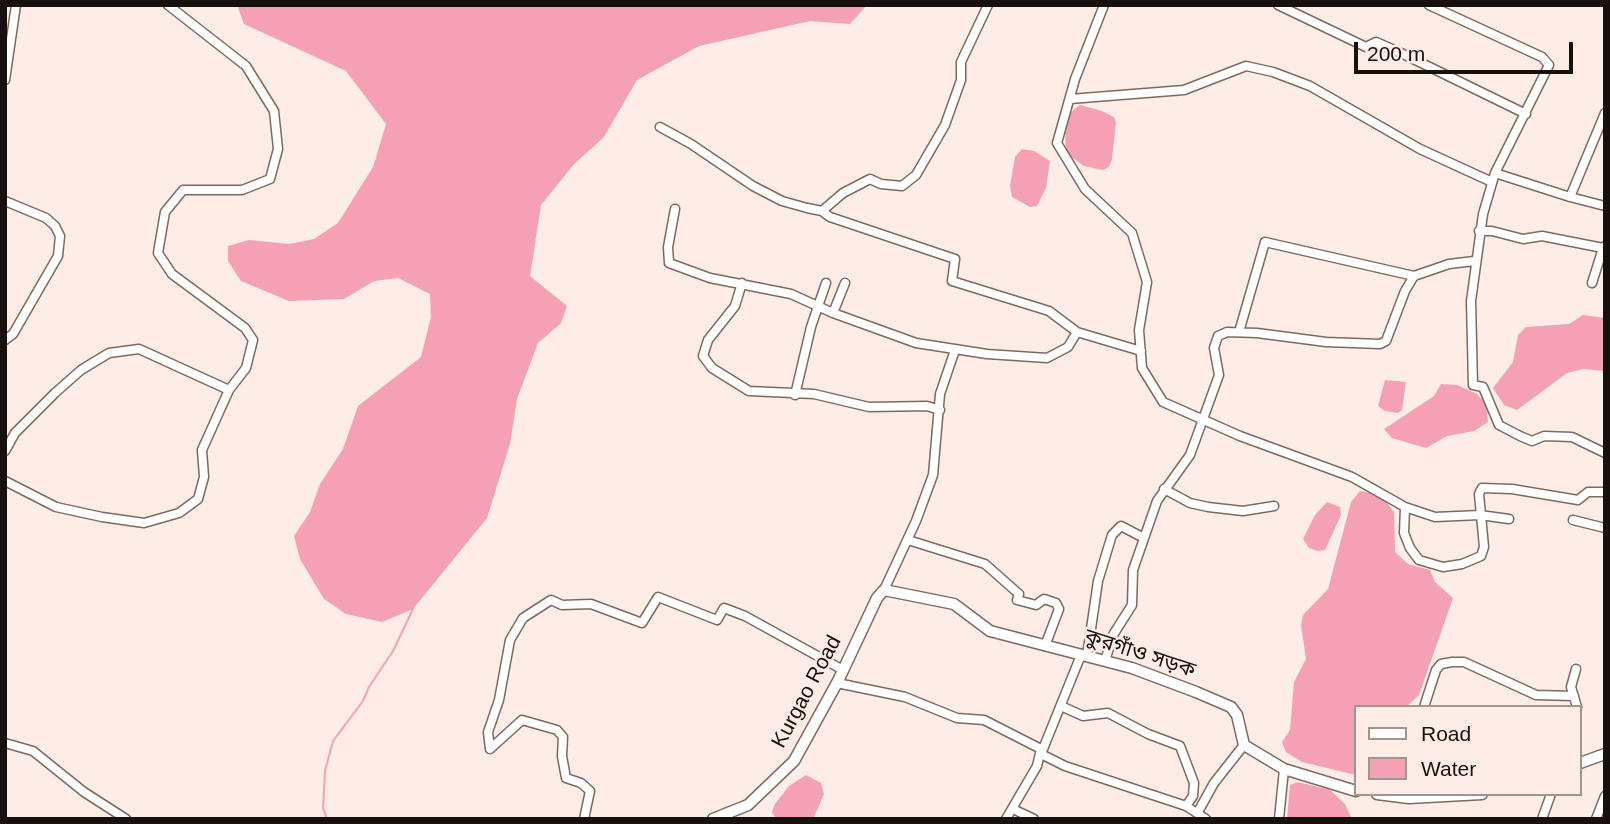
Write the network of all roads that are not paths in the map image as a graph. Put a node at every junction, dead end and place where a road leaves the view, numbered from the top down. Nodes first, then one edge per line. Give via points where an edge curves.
1 (16, 5) edge
2 (168, 5) edge
3 (988, 5) edge
4 (1104, 5) edge
5 (1278, 5) edge
6 (1429, 5) edge
7 (5, 80) edge
8 (1070, 99) junction
9 (1605, 113) edge
10 (1526, 114) junction
11 (660, 127) dead end
12 (1495, 173) junction
13 (1492, 182) junction
14 (1570, 197) junction
15 (5, 201) edge
16 (1605, 206) edge
17 (675, 209) dead end
18 (822, 211) junction
19 (1479, 231) junction
20 (1604, 247) edge
21 (1474, 261) junction
22 (1414, 275) junction
23 (742, 283) junction
24 (826, 283) dead end
25 (845, 283) dead end
26 (1592, 284) dead end
27 (819, 307) junction
28 (833, 313) junction
29 (1077, 331) junction
30 (1239, 332) junction
31 (5, 340) edge
32 (954, 350) junction
33 (1141, 351) junction
34 (229, 390) junction
35 (795, 395) junction
36 (940, 410) junction
37 (1202, 419) junction
38 (5, 451) edge
39 (1605, 453) edge
40 (5, 481) edge
41 (1164, 489) junction
42 (1605, 492) edge
43 (1275, 506) dead end
44 (1405, 507) junction
45 (1480, 515) junction
46 (1510, 519) dead end
47 (1573, 520) dead end
48 (1605, 528) edge
49 (1144, 538) junction
50 (908, 540) junction
51 (884, 590) junction
52 (1045, 646) junction
53 (1084, 656) junction
54 (1105, 661) junction
55 (1576, 669) dead end
56 (843, 670) junction
57 (837, 683) junction
58 (1574, 696) junction
59 (1425, 705) edge
60 (1576, 705) edge
61 (1061, 706) junction
62 (5, 743) edge
63 (1244, 745) junction
64 (1041, 754) junction
65 (1605, 754) edge
66 (1582, 762) edge
67 (1284, 769) junction
68 (1354, 790) edge
69 (1550, 796) edge
70 (1605, 796) edge
71 (1013, 809) junction
72 (1192, 812) edge
73 (126, 819) edge
74 (584, 819) edge
75 (713, 819) edge
76 (1006, 819) edge
77 (1034, 819) edge
78 (1206, 819) edge
79 (1279, 819) edge
80 (1542, 819) edge
81 (1596, 819) edge

1 - 7 street
2 - 34 street via 246,66 274,111 278,149 270,179 242,190 183,190 165,212 158,253 172,274 245,328 253,340 246,368
3 - 18 street via 961,62 961,80 945,125 916,175 902,186 870,179
4 - 8 street
5 - 10 street via 1366,47 1376,42
6 - 10 street via 1546,59 1549,65
8 - 13 street via 1184,90 1246,66 1310,86 1420,149
8 - 33 street via 1057,143 1085,189 1132,233 1147,282 1139,330
9 - 14 street
10 - 12 street
11 - 18 street via 782,201
12 - 13 street
12 - 14 street
13 - 19 street
14 - 16 street
15 - 31 street via 46,218 60,236 58,256 13,334
17 - 23 street via 669,263 691,273
18 - 29 street via 955,259 952,281 1049,311
19 - 20 street
19 - 21 street
20 - 26 street
21 - 22 street
21 - 39 street via 1473,386 1483,387 1499,425 1532,441 1544,436 1572,437
22 - 30 street via 1386,341 1380,344
22 - 30 street via 1265,242
23 - 27 street via 791,294
23 - 35 street via 734,306 715,328 703,356 712,368 750,391
24 - 27 street
25 - 28 street
27 - 28 street
27 - 35 street
28 - 32 street via 916,343
29 - 32 street via 1068,347 1047,358
29 - 33 street
30 - 37 street via 1218,336 1214,348 1219,375
32 - 36 street via 940,394
33 - 37 street via 1142,369 1163,402
34 - 38 street via 139,349 109,354 55,393 15,433
34 - 40 street via 202,450 204,477 198,499 179,513 144,523 102,517 56,507
35 - 36 street via 814,394 869,407
36 - 50 street via 933,475
37 - 41 street via 1190,455
37 - 44 street via 1352,477
41 - 43 street via 1208,507 1244,511
41 - 49 street
42 - 45 street via 1588,492 1578,500 1482,488
44 - 45 street via 1435,517
44 - 45 street via 1410,548 1419,560 1443,567 1482,556
45 - 46 street
47 - 48 street
49 - 53 street via 1121,526 1112,535
49 - 54 street via 1133,570 1132,605 1113,635
50 - 51 street
50 - 52 street via 985,564 1019,594 1017,600 1036,605 1045,599 1056,603 1059,609
51 - 52 street, কুরগাঁও সড়ক via 954,604 990,631
51 - 56 street, Kurgao Road
52 - 53 street, কুরগাঁও সড়ক
53 - 54 street, কুরগাঁও সড়ক
53 - 61 street
54 - 63 street, কুরগাঁও সড়ক via 1231,707
55 - 58 street via 1571,687
56 - 57 street, Kurgao Road
56 - 74 street via 724,608 717,620 658,597 642,623 591,604 562,605 551,600 523,618 510,640 488,732 490,749 522,720 557,730 563,737 566,778 590,791
57 - 64 street via 905,697 957,718 984,720 1038,748
57 - 75 street, Kurgao Road via 784,774 748,804
58 - 59 street via 1536,695 1471,665 1452,662 1436,670
58 - 60 street
61 - 64 street
61 - 72 street via 1083,716 1108,713 1180,746 1194,783
62 - 73 street via 33,751
63 - 67 street
63 - 72 street
64 - 71 street
64 - 72 street
65 - 66 street
67 - 68 street
67 - 79 street
69 - 80 street
70 - 81 street
71 - 76 street
71 - 77 street
72 - 78 street

